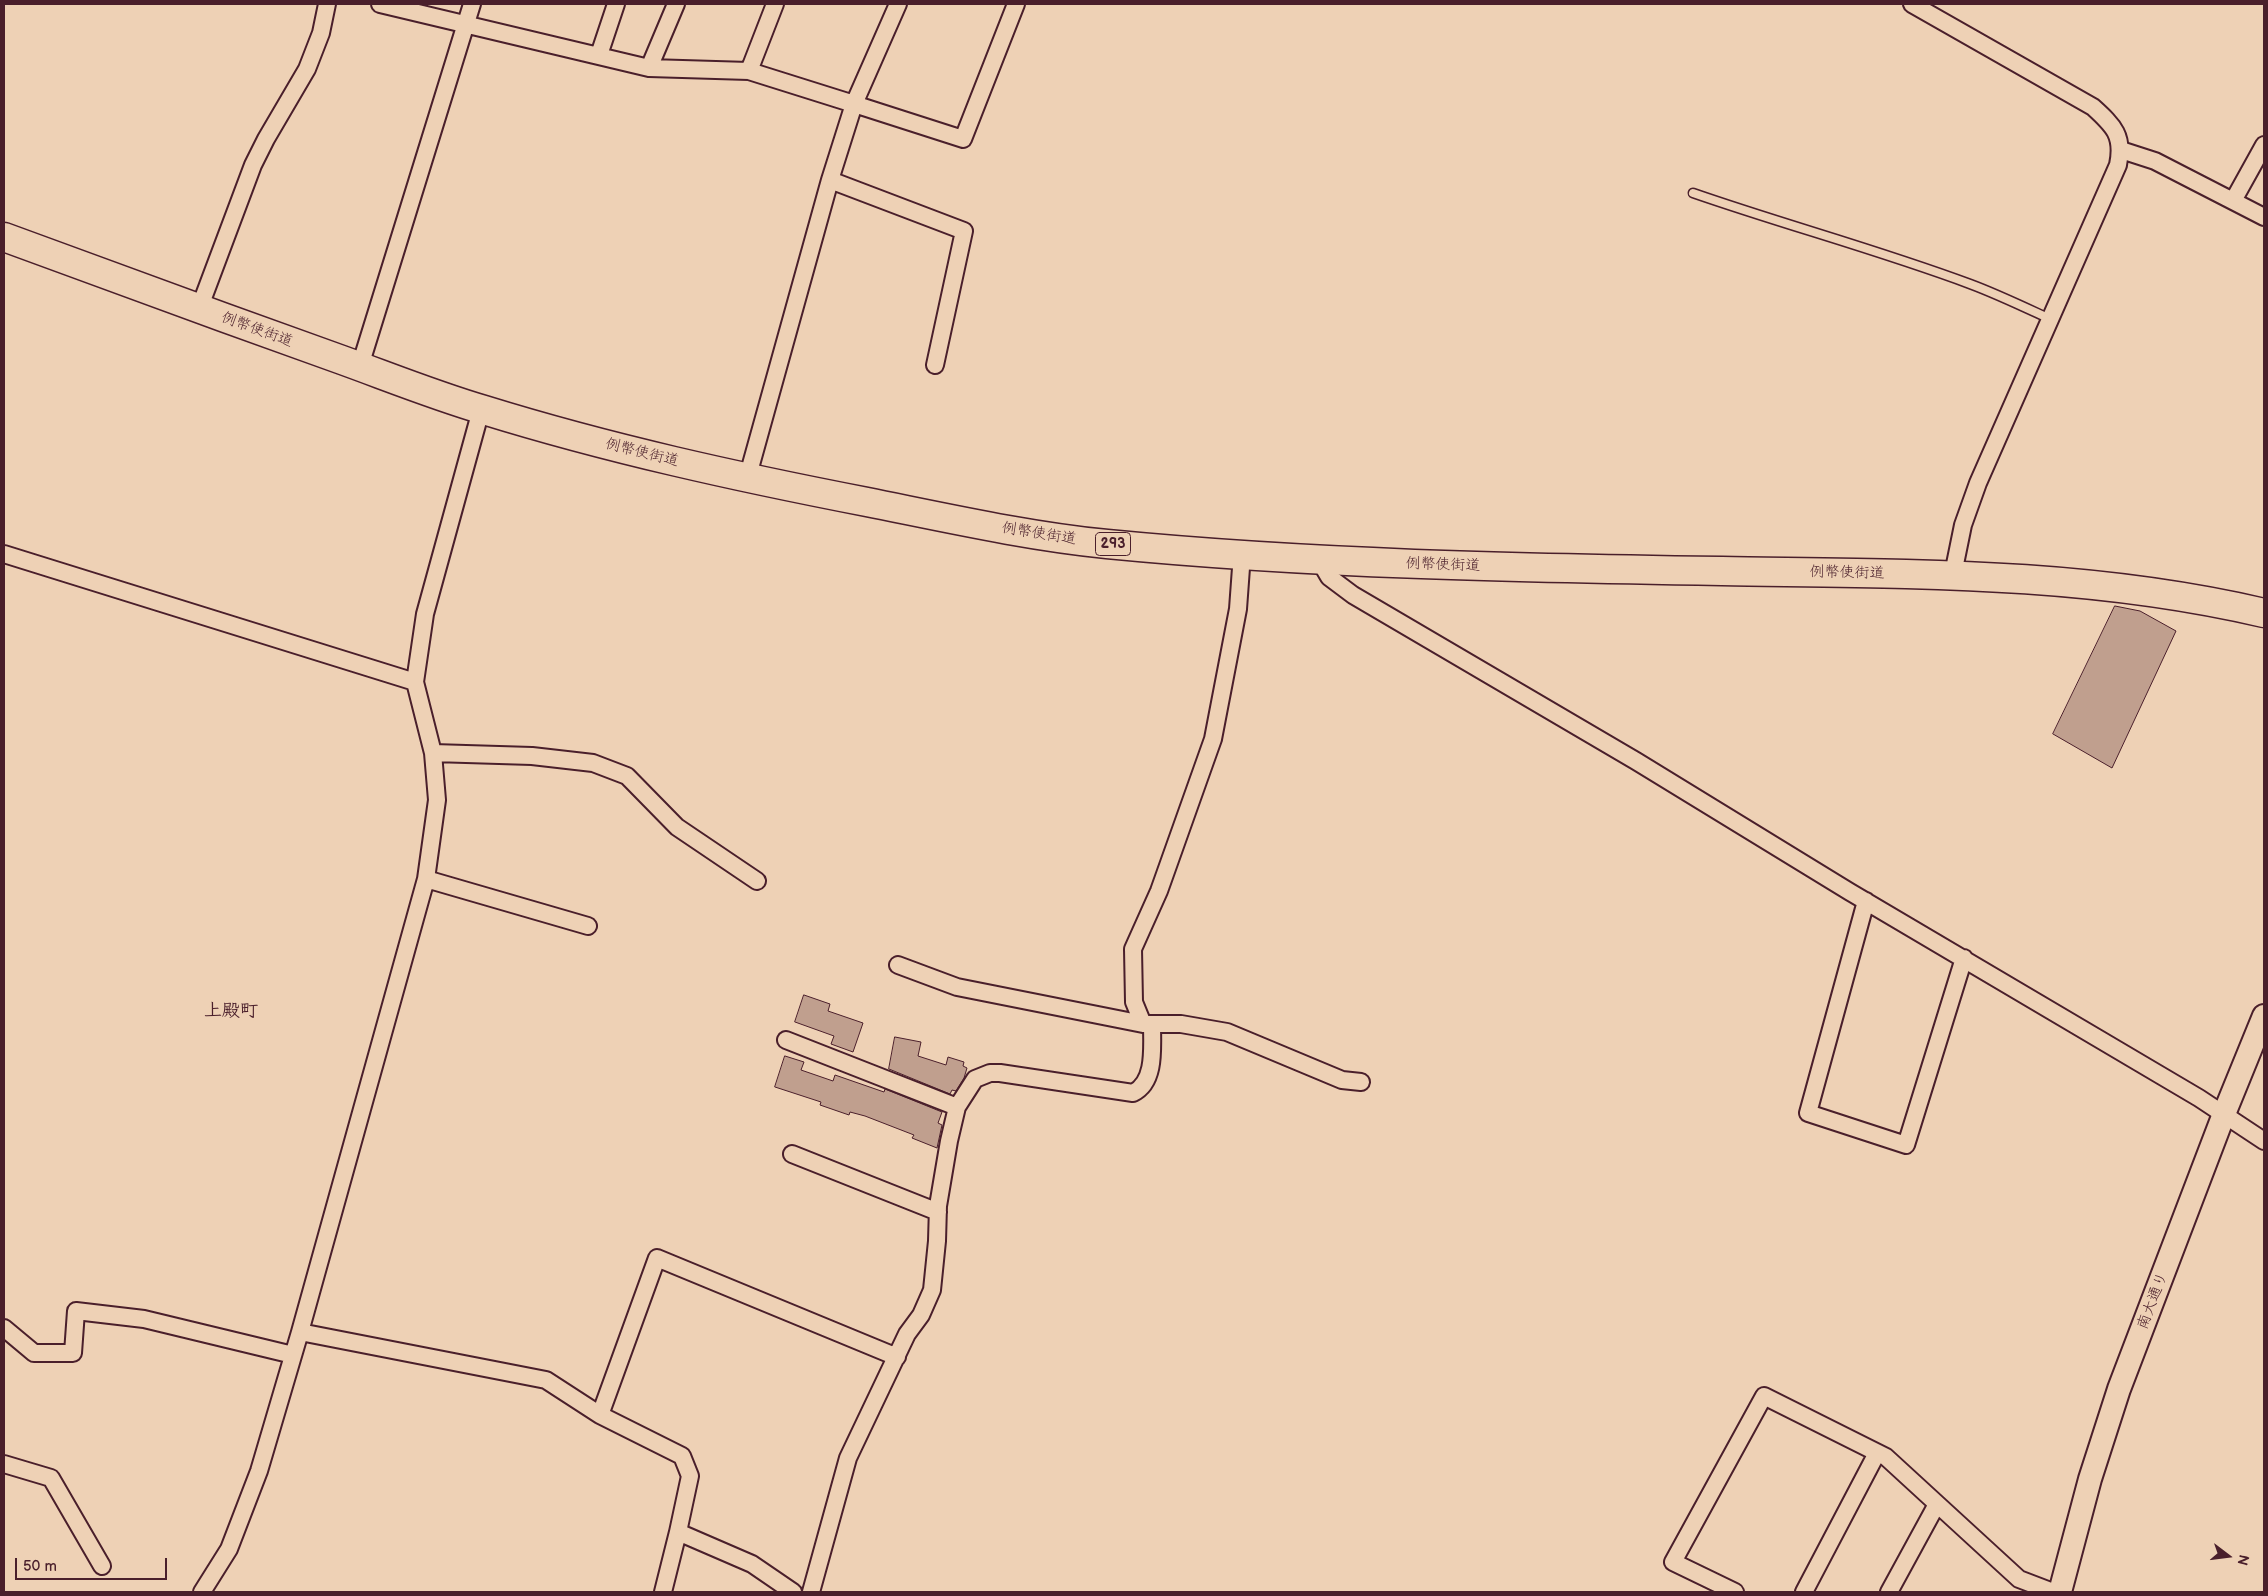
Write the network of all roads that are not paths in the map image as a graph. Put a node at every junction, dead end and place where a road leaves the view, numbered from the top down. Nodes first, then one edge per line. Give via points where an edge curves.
1 (327, 4) edge
2 (380, 4) edge
3 (472, 4) edge
4 (616, 4) edge
5 (676, 4) edge
6 (775, 4) edge
7 (898, 4) edge
8 (1016, 4) edge
9 (1912, 4) edge
10 (464, 22) junction
11 (599, 55) junction
12 (649, 68) junction
13 (749, 71) junction
14 (854, 104) junction
15 (2264, 145) edge
16 (2121, 150) junction
17 (830, 180) junction
18 (1692, 193) dead end
19 (2233, 201) junction
20 (2264, 217) edge
21 (4, 236) edge
22 (200, 309) junction
23 (2050, 319) junction
24 (935, 365) dead end
25 (360, 366) junction
26 (480, 410) junction
27 (748, 478) junction
28 (4, 554) edge
29 (1242, 554) junction
30 (1319, 560) junction
31 (1954, 574) junction
32 (2264, 613) edge
33 (415, 682) junction
34 (433, 753) junction
35 (426, 879) junction
36 (756, 881) dead end
37 (1866, 901) junction
38 (588, 926) dead end
39 (1964, 958) junction
40 (898, 965) dead end
41 (2264, 1016) edge
42 (1148, 1024) junction
43 (786, 1040) dead end
44 (1361, 1082) dead end
45 (957, 1108) junction
46 (2224, 1114) junction
47 (2264, 1140) edge
48 (792, 1154) dead end
49 (938, 1212) junction
50 (4, 1328) edge
51 (300, 1332) junction
52 (293, 1355) junction
53 (896, 1357) junction
54 (600, 1414) junction
55 (1877, 1453) junction
56 (4, 1464) edge
57 (1937, 1504) junction
58 (678, 1532) junction
59 (102, 1566) dead end
60 (202, 1592) edge
61 (663, 1592) edge
62 (793, 1592) edge
63 (811, 1592) edge
64 (1735, 1592) edge
65 (1804, 1592) edge
66 (1889, 1592) edge
67 (2053, 1592) edge
68 (2060, 1592) edge

1 - 22 street via 321,34 307,69 253,165
2 - 10 street
3 - 10 street
4 - 11 street
5 - 12 street
6 - 13 street
7 - 14 street
8 - 14 street via 963,139
9 - 16 street via 2093,107 2118,134
10 - 11 street
10 - 25 street
11 - 12 street
12 - 13 street
13 - 14 street
14 - 17 street
15 - 19 street
16 - 19 street via 2155,161
16 - 23 street via 2118,165
17 - 24 street via 964,232
17 - 27 street
18 - 23 lane via 1897,258 1973,285
19 - 20 street
21 - 22 highway, 例幣使街道 / 293
22 - 25 highway, 例幣使街道 / 293
23 - 31 street via 1978,483 1964,525
25 - 26 highway, 例幣使街道 / 293
26 - 27 highway, 例幣使街道 / 293 via 656,458
26 - 33 street via 425,614
27 - 29 highway, 例幣使街道 / 293 via 1032,534 1104,544
28 - 33 street
29 - 30 highway, 例幣使街道 / 293
29 - 42 street via 1238,608 1213,739 1159,891 1133,949 1134,1002
30 - 31 highway, 例幣使街道 / 293 via 1541,568
30 - 37 street via 1329,577 1353,595
31 - 32 highway, 例幣使街道 / 293 via 2158,592
33 - 34 street
34 - 35 street via 437,800
34 - 36 street via 541,757 592,763 627,776 677,827
35 - 38 street
35 - 51 street
37 - 39 street
37 - 39 street via 1808,1112 1906,1145
39 - 46 street
40 - 42 street via 957,987
41 - 46 street, 南大通り
42 - 44 street via 1181,1024 1227,1032 1342,1080
42 - 45 street via 1152,1053 1149,1075 1145,1085 1133,1094 990,1073 975,1078
43 - 45 street
45 - 49 street
46 - 47 street
46 - 68 street, 南大通り via 2119,1389 2090,1479
48 - 49 street
49 - 53 street via 932,1290
50 - 52 street via 34,1353 73,1352 76,1311 144,1319
51 - 52 street
51 - 54 street via 546,1380
52 - 60 street via 259,1471 229,1548
53 - 54 street via 657,1258
53 - 63 street via 848,1458
54 - 58 street via 682,1456 690,1476
55 - 57 street via 1886,1457
55 - 64 street via 1764,1396 1673,1562
55 - 65 street
56 - 59 street via 51,1478
57 - 66 street
57 - 67 street via 2019,1579
58 - 61 street
58 - 62 street via 752,1564

